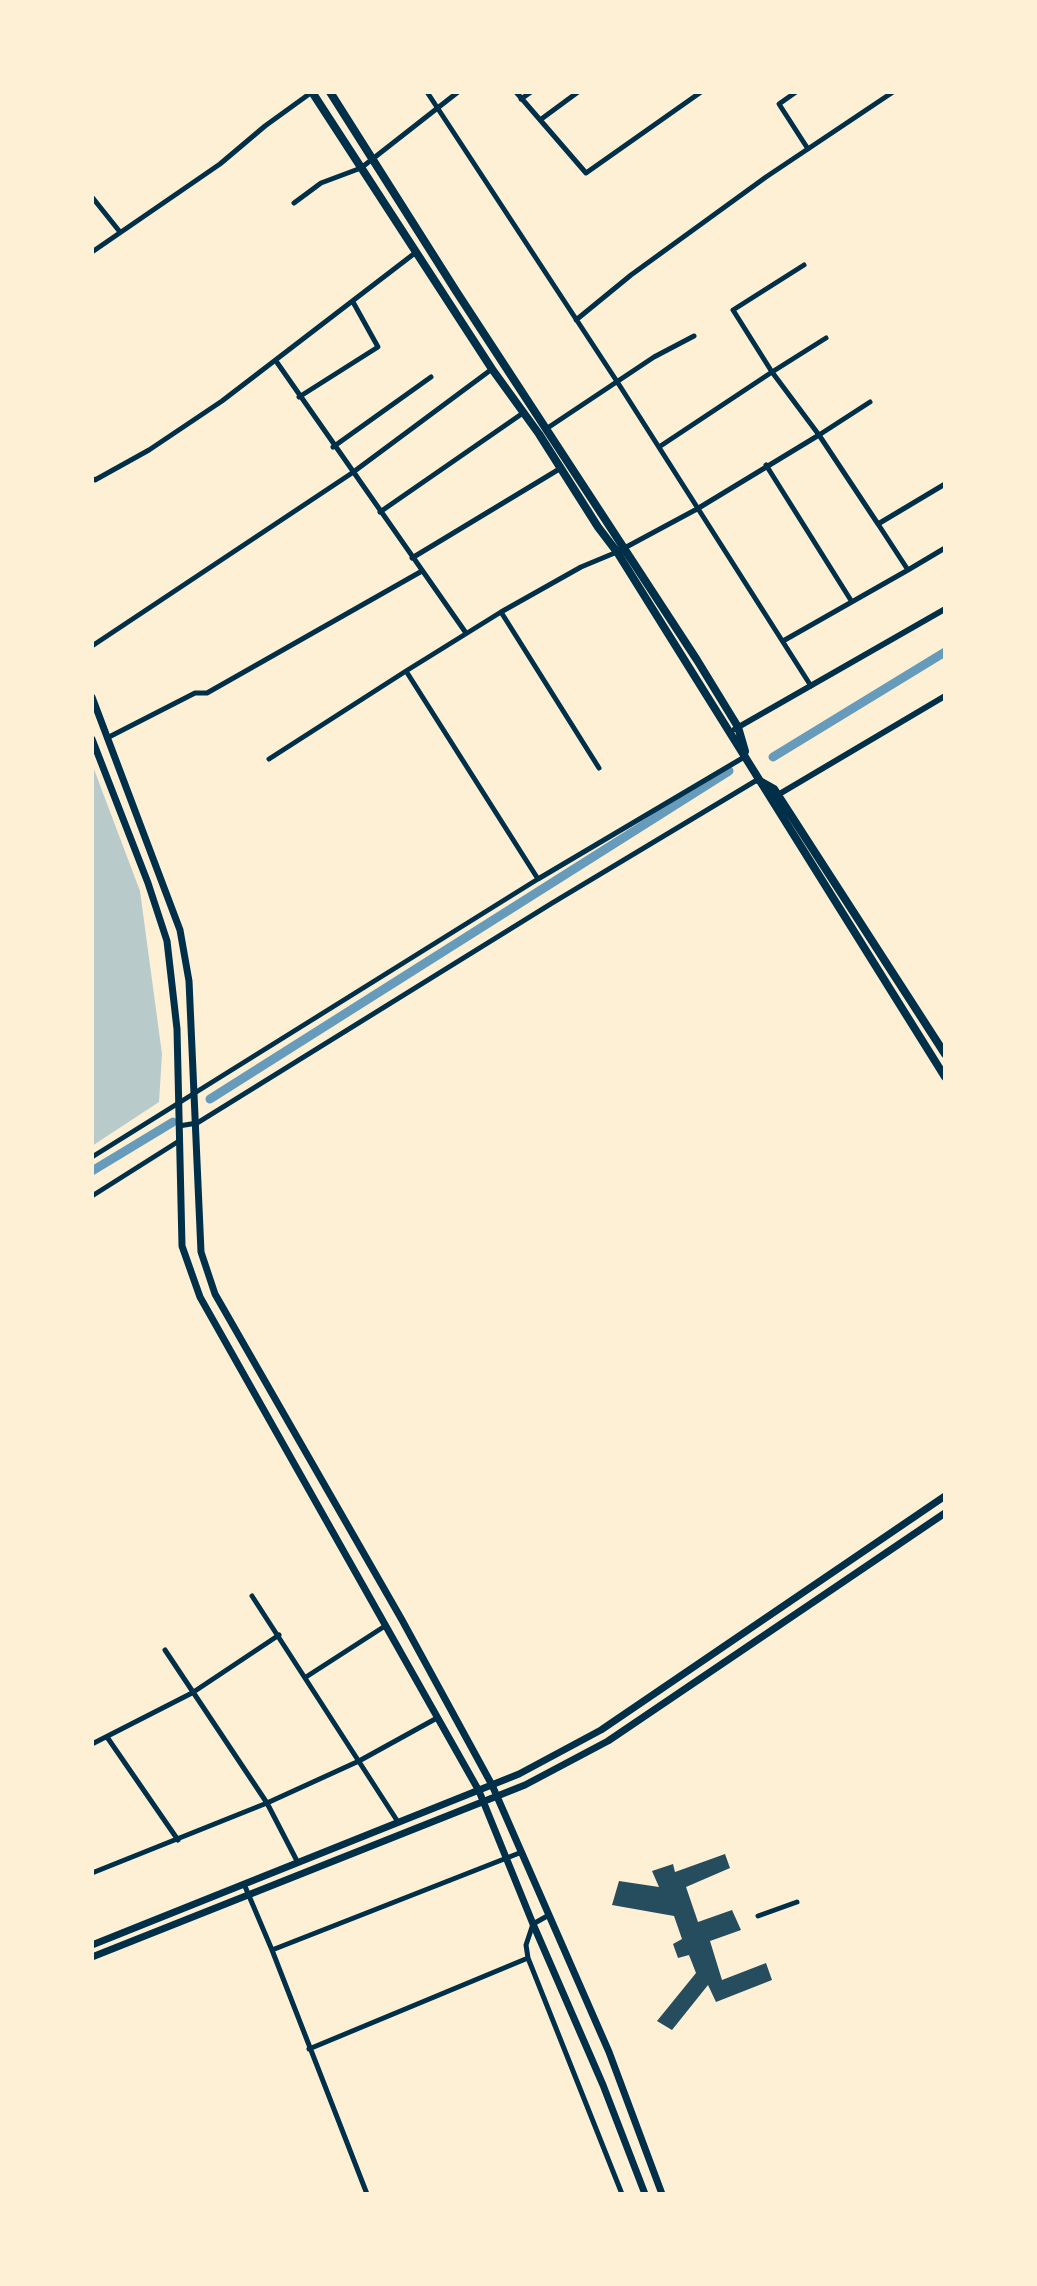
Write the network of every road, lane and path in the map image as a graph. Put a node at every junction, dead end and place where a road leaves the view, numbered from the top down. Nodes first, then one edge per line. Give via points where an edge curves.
1 (312, 92) edge
2 (330, 92) edge
3 (427, 92) edge
4 (458, 92) edge
5 (516, 92) edge
6 (531, 92) edge
7 (578, 92) edge
8 (701, 92) edge
9 (796, 92) edge
10 (893, 92) edge
11 (521, 99) junction
12 (438, 109) junction
13 (540, 120) junction
14 (808, 149) junction
15 (372, 160) junction
16 (361, 168) junction
17 (92, 197) edge
18 (294, 203) dead end
19 (120, 232) junction
20 (92, 252) edge
21 (415, 253) junction
22 (804, 265) dead end
23 (353, 302) junction
24 (576, 320) junction
25 (694, 336) dead end
26 (826, 338) dead end
27 (276, 361) junction
28 (492, 369) junction
29 (772, 372) junction
30 (431, 377) dead end
31 (618, 383) junction
32 (299, 397) junction
33 (870, 402) dead end
34 (523, 413) junction
35 (543, 431) junction
36 (819, 435) junction
37 (333, 447) junction
38 (659, 447) junction
39 (766, 465) junction
40 (561, 468) junction
41 (352, 473) junction
42 (92, 478) edge
43 (945, 484) edge
44 (697, 509) junction
45 (380, 512) junction
46 (878, 524) junction
47 (945, 548) edge
48 (621, 550) junction
49 (412, 558) junction
50 (908, 570) junction
51 (422, 571) junction
52 (852, 602) junction
53 (945, 609) edge
54 (501, 612) junction
55 (466, 633) junction
56 (783, 641) junction
57 (92, 646) edge
58 (406, 671) junction
59 (811, 686) junction
60 (945, 696) edge
61 (92, 697) edge
62 (738, 727) junction
63 (728, 732) junction
64 (107, 738) junction
65 (92, 739) edge
66 (746, 755) junction
67 (269, 759) dead end
68 (599, 768) dead end
69 (757, 780) junction
70 (774, 797) junction
71 (538, 879) junction
72 (945, 1054) edge
73 (945, 1077) edge
74 (196, 1093) junction
75 (179, 1103) junction
76 (197, 1123) junction
77 (179, 1126) junction
78 (179, 1141) junction
79 (92, 1157) edge
80 (92, 1196) edge
81 (945, 1496) edge
82 (945, 1513) edge
83 (252, 1596) dead end
84 (385, 1626) junction
85 (279, 1635) junction
86 (165, 1650) dead end
87 (306, 1677) junction
88 (192, 1693) junction
89 (437, 1718) junction
90 (107, 1737) junction
91 (92, 1744) edge
92 (359, 1761) junction
93 (492, 1785) junction
94 (479, 1791) junction
95 (497, 1797) junction
96 (483, 1802) junction
97 (267, 1803) junction
98 (398, 1822) junction
99 (178, 1840) junction
100 (522, 1852) junction
101 (507, 1858) junction
102 (297, 1861) junction
103 (92, 1873) edge
104 (243, 1883) junction
105 (248, 1894) junction
106 (797, 1902) dead end
107 (549, 1915) junction
108 (758, 1916) dead end
109 (533, 1924) junction
110 (92, 1945) edge
111 (272, 1950) junction
112 (92, 1957) edge
113 (528, 1958) junction
114 (309, 2049) junction
115 (367, 2194) edge
116 (622, 2194) edge
117 (645, 2194) edge
118 (662, 2194) edge

1 - 16 highway
1 - 19 street
2 - 15 highway
3 - 12 street
4 - 12 street
5 - 11 street
6 - 11 street
7 - 13 street
8 - 13 street via 586,173
9 - 14 street via 779,104
10 - 14 street
11 - 13 street
12 - 15 street
12 - 24 street
14 - 24 street
15 - 16 street
15 - 35 highway
16 - 18 street via 321,183
16 - 21 highway
17 - 19 street
19 - 20 street
21 - 23 street
21 - 28 highway
22 - 29 street via 733,310
23 - 27 street
23 - 32 street via 378,347
24 - 31 street
25 - 31 street
26 - 29 street
27 - 32 street
27 - 42 street via 149,450
28 - 34 highway
28 - 41 street
29 - 36 street
29 - 38 street
30 - 37 street
31 - 35 street
31 - 38 street
32 - 37 street
33 - 36 street
34 - 35 highway
34 - 45 street
35 - 40 highway
35 - 48 highway
36 - 39 street
36 - 46 street
37 - 41 street
38 - 44 street
39 - 44 street
39 - 52 street
40 - 48 highway via 598,527
40 - 49 street
41 - 45 street
41 - 57 street
43 - 46 street
44 - 48 street
44 - 56 street
45 - 49 street
46 - 50 street
47 - 50 street
48 - 54 street
48 - 62 highway
48 - 63 highway
49 - 51 street
50 - 52 street
51 - 55 street
51 - 64 street via 207,693 195,693
52 - 56 street
53 - 59 street
54 - 55 street
54 - 68 street
55 - 58 street
56 - 59 street
58 - 67 street
58 - 71 street
59 - 62 street
60 - 70 street
61 - 64 main road
62 - 63 street
62 - 66 highway
63 - 66 highway
64 - 74 main road via 180,930
65 - 75 main road via 167,941
66 - 69 highway
66 - 71 street
69 - 70 highway
69 - 76 street
70 - 72 highway
70 - 73 highway
71 - 74 street
74 - 75 street
74 - 76 main road
75 - 77 main road
75 - 79 street
76 - 77 street
76 - 93 main road via 201,1252 215,1294
77 - 78 main road
78 - 80 street
78 - 84 main road via 182,1246 200,1297
81 - 93 main road via 601,1730
82 - 95 main road via 608,1741
83 - 85 street
84 - 87 street
84 - 89 main road
85 - 87 street
85 - 88 street
86 - 88 street
87 - 92 street
88 - 90 street
88 - 97 street
89 - 92 street
89 - 94 main road
90 - 91 street
90 - 99 street
92 - 97 street
92 - 98 street
93 - 94 main road
93 - 95 main road
94 - 96 main road
94 - 98 main road
95 - 96 main road
95 - 100 main road
96 - 101 main road
96 - 105 main road
97 - 99 street
97 - 102 street
98 - 102 main road
99 - 103 street
100 - 101 street
100 - 107 main road
101 - 109 main road
101 - 111 street
102 - 104 main road
104 - 105 street
104 - 110 main road
105 - 111 street
105 - 112 main road
106 - 108 street
107 - 109 street
107 - 118 main road via 609,2052
109 - 113 street
109 - 117 main road
111 - 114 street
113 - 114 street
113 - 116 street
114 - 115 street

